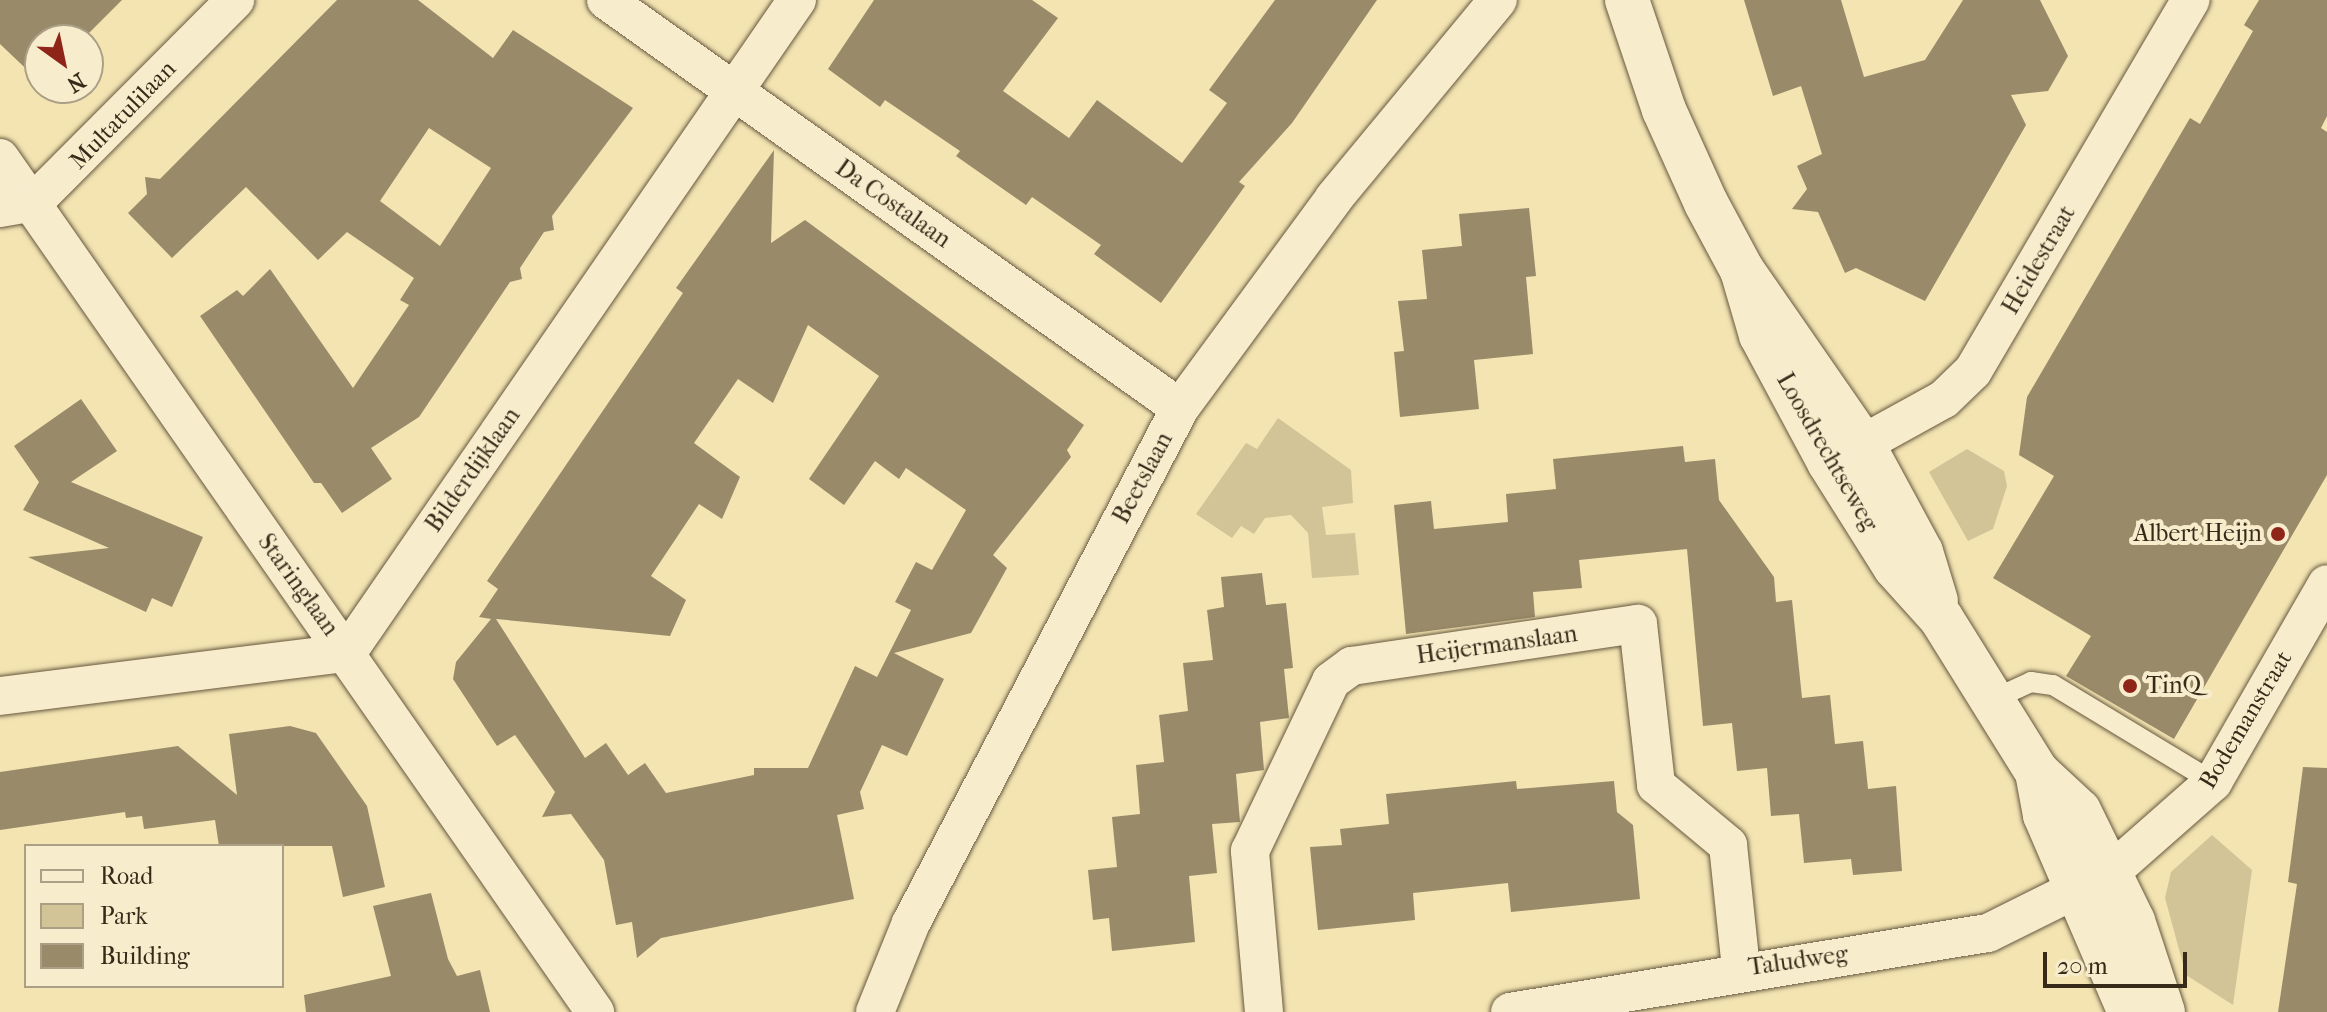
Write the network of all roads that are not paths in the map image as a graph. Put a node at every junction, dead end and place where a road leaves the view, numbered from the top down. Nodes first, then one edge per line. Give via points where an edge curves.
1 (235, 0) edge
2 (606, 0) edge
3 (797, 0) edge
4 (1498, 0) edge
5 (1627, 0) edge
6 (2191, 0) edge
7 (735, 92) junction
8 (0, 158) edge
9 (17, 205) edge
10 (1180, 408) junction
11 (1846, 452) junction
12 (2327, 584) edge
13 (347, 653) junction
14 (0, 696) edge
15 (1992, 700) junction
16 (2213, 782) junction
17 (2094, 881) junction
18 (1741, 969) junction
19 (595, 1012) edge
20 (875, 1012) edge
21 (1264, 1012) edge
22 (1510, 1012) edge
23 (2130, 1012) edge
24 (2163, 1012) edge

1 - 9 street, Multatulilaan
2 - 7 street, Da Costalaan
3 - 7 street, Bilderdijklaan
4 - 10 street, Beetslaan via 1334,198
5 - 11 street, Loosdrechtseweg via 1664,110 1742,270 1761,335
6 - 11 street, Heidestraat via 1973,371 1944,399
7 - 10 street, Da Costalaan
7 - 13 street, Bilderdijklaan
8 - 9 street, Staringlaan
9 - 13 street, Staringlaan
10 - 20 street, Beetslaan via 911,923
11 - 15 street, Loosdrechtseweg via 1895,567 1941,618
12 - 16 street, Bodemanstraat
13 - 14 street
13 - 19 street, Staringlaan
15 - 16 lane via 2031,682 2053,685
15 - 17 street, Loosdrechtseweg via 2037,772 2045,815
16 - 17 street, Bodemanstraat
17 - 18 street, Taludweg via 1988,933
17 - 23 street, Loosdrechtseweg
17 - 24 street, Loosdrechtseweg
18 - 21 street, Heijermanslaan via 1728,845 1656,785 1638,624 1352,666 1331,681 1250,851
18 - 22 street, Taludweg

